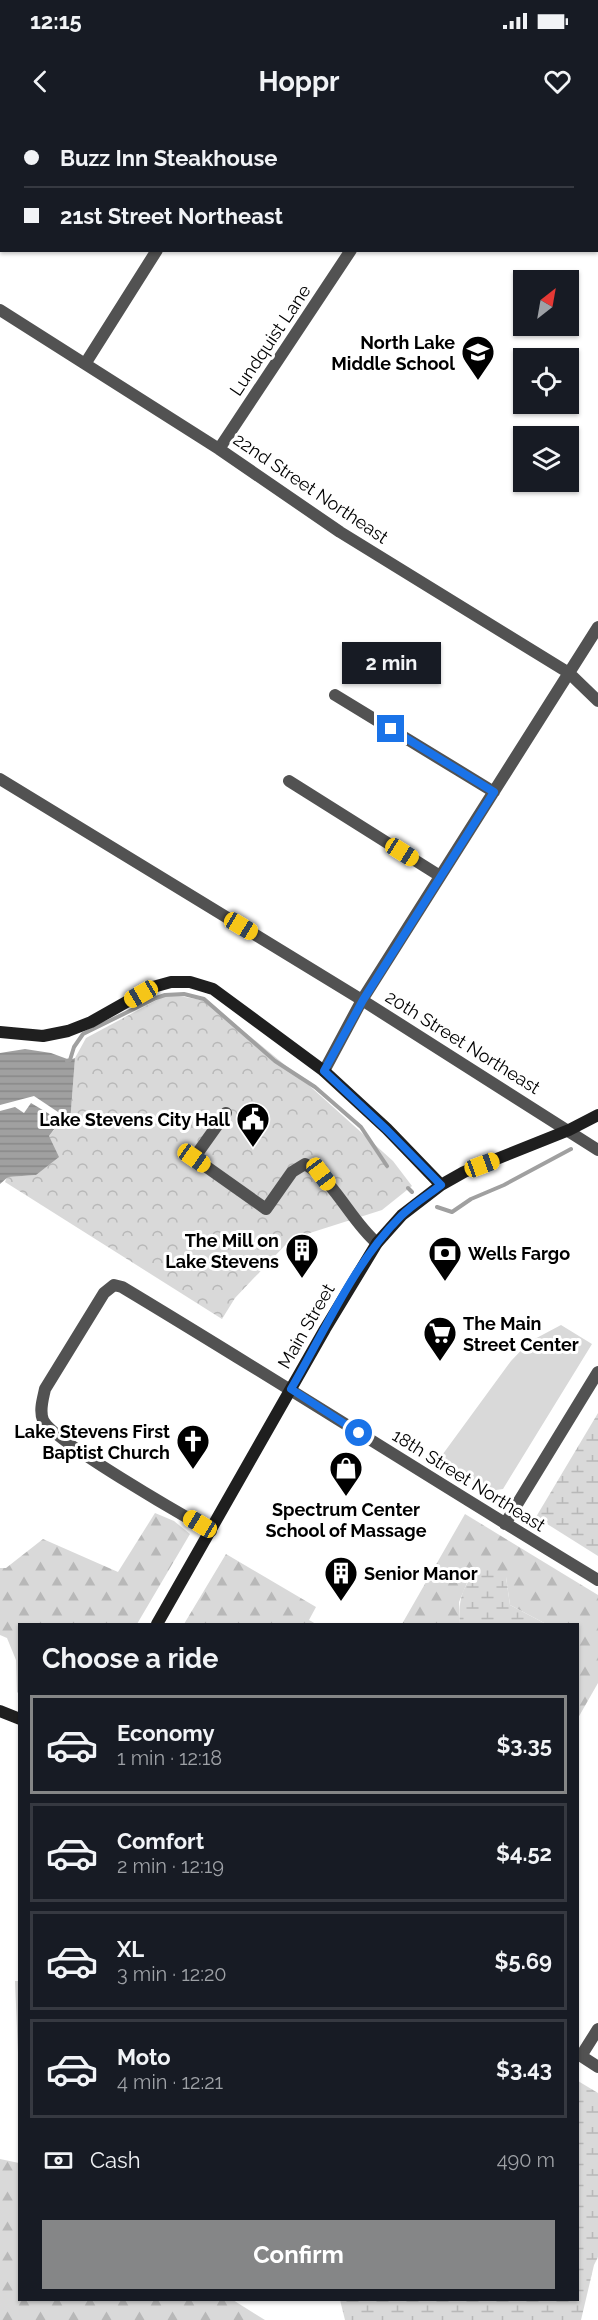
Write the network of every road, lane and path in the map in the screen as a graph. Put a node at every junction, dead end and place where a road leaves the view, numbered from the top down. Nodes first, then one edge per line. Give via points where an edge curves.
1 (156, 252) edge
2 (350, 252) edge
3 (0, 310) edge
4 (84, 364) junction
5 (219, 449) junction
6 (598, 627) edge
7 (569, 674) junction
8 (334, 695) dead end
9 (598, 701) edge
10 (0, 779) edge
11 (288, 781) dead end
12 (494, 792) junction
13 (440, 876) junction
14 (363, 1000) junction
15 (0, 1032) edge
16 (324, 1071) junction
17 (226, 1113) dead end
18 (598, 1115) edge
19 (573, 1133) junction
20 (595, 1148) edge
21 (441, 1185) junction
22 (377, 1243) junction
23 (598, 1372) edge
24 (291, 1389) junction
25 (505, 1524) junction
26 (212, 1531) junction
27 (598, 1581) edge
28 (158, 1623) edge
29 (0, 1711) edge
30 (18, 1718) edge
31 (598, 2029) edge
32 (579, 2055) edge
33 (598, 2067) edge

1 - 4 street
2 - 5 street, Lundquist Lane
3 - 4 street, 22nd Street Northeast
4 - 5 street, 22nd Street Northeast
5 - 7 street, 22nd Street Northeast via 340,532
6 - 7 street
7 - 9 street, 22nd Street Northeast
7 - 12 street
8 - 12 street
10 - 14 street, 20th Street Northeast
11 - 13 street
12 - 13 street
13 - 14 street
14 - 16 street
14 - 19 street, 20th Street Northeast
15 - 16 main road via 43,1036 68,1031 153,987 190,982 213,989
16 - 21 main road
17 - 22 street via 194,1158 266,1209 292,1172 305,1164 321,1174
18 - 19 main road, Main Street
19 - 20 street, 20th Street Northeast
19 - 21 main road, Main Street via 464,1172
21 - 22 main road, Main Street via 402,1215
22 - 24 main road, Main Street
23 - 25 street
24 - 25 street, 18th Street Northeast
24 - 26 main road, Main Street
24 - 26 street, 18th Street Northeast via 114,1285 104,1293 45,1389 41,1406 44,1421 66,1442
25 - 27 street, 18th Street Northeast
26 - 28 main road, Main Street
29 - 30 main road
31 - 32 street
32 - 33 street

